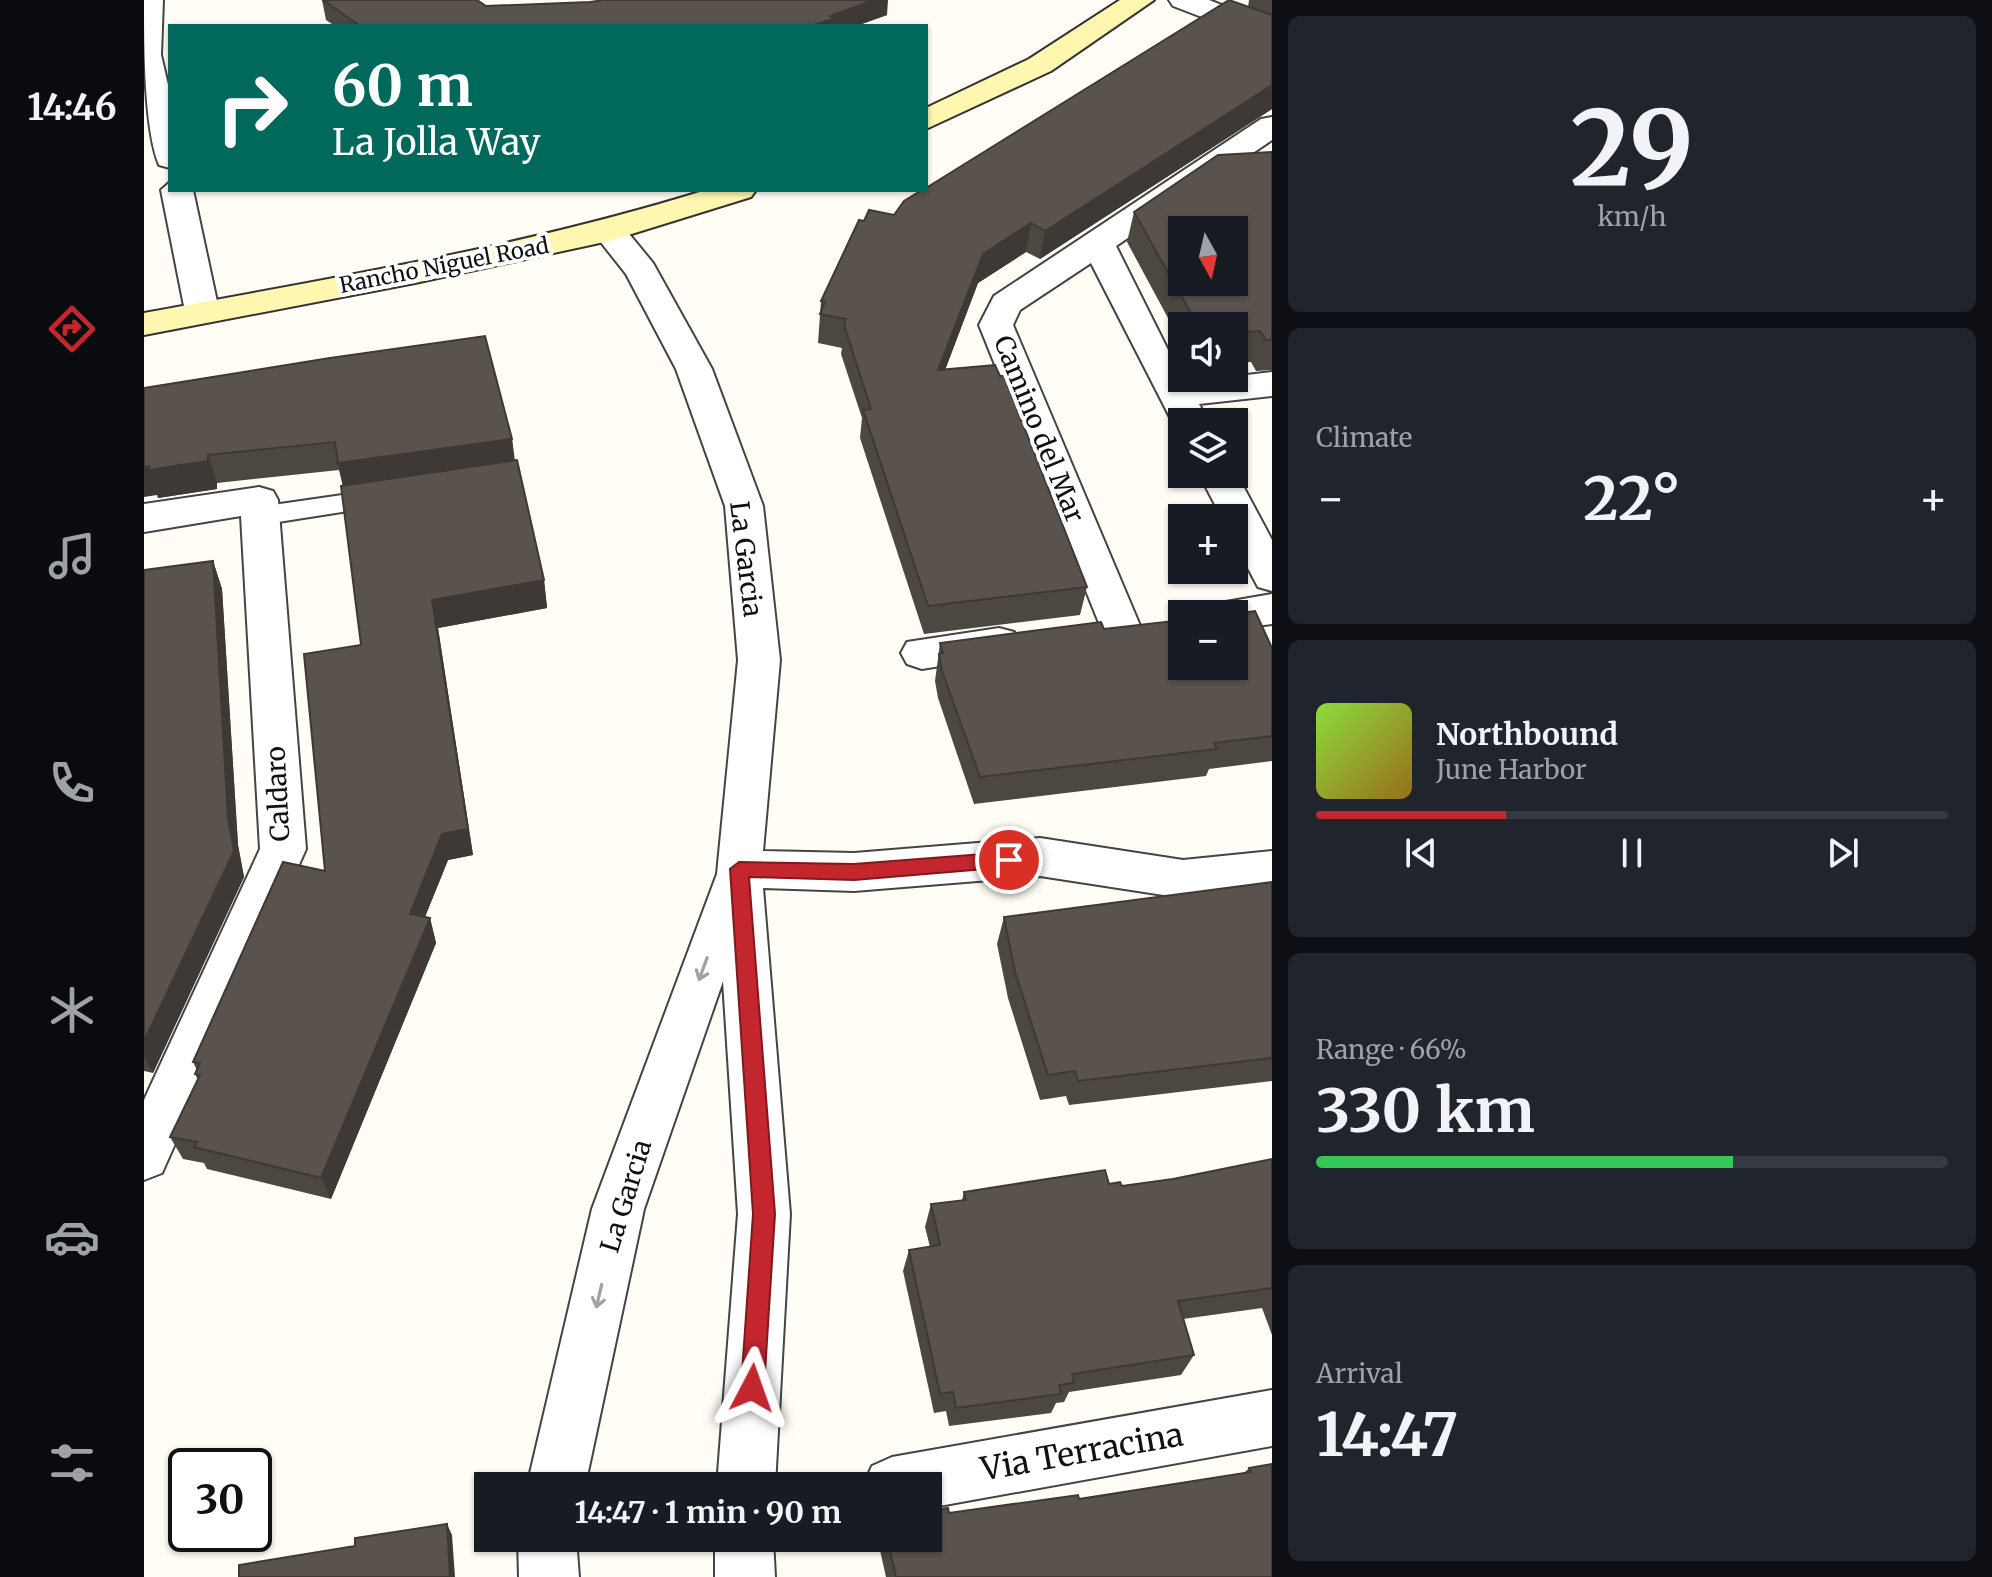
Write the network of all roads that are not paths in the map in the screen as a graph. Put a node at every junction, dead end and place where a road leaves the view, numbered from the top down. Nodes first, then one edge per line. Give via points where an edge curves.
1 (149, 0) edge
2 (1140, 0) edge
3 (1183, 0) edge
4 (1272, 35) edge
5 (928, 119) edge
6 (1272, 126) edge
7 (168, 149) edge
8 (177, 192) edge
9 (734, 192) edge
10 (609, 231) junction
11 (1098, 244) junction
12 (202, 311) junction
13 (144, 324) edge
14 (1272, 384) edge
15 (1183, 408) edge
16 (1225, 488) edge
17 (411, 494) edge
18 (259, 508) junction
19 (144, 518) edge
20 (1272, 577) edge
21 (1272, 609) edge
22 (1248, 612) edge
23 (1075, 634) edge
24 (1029, 640) edge
25 (922, 653) dead end
26 (739, 869) junction
27 (1272, 870) edge
28 (144, 1156) edge
29 (1272, 1418) edge
30 (559, 1472) edge
31 (747, 1472) edge
32 (942, 1477) edge
33 (548, 1552) edge
34 (744, 1552) edge
35 (549, 1577) edge
36 (745, 1577) edge

1 - 7 street via 146,55
2 - 5 street via 1040,65
3 - 4 street
6 - 11 street, Camino del Mar
8 - 12 street
9 - 10 street, Rancho Niguel Road
10 - 12 street, Rancho Niguel Road
10 - 26 street, La Garcia via 641,270 694,369 744,506 759,660
11 - 15 street
11 - 23 street, Camino del Mar via 1006,304 996,325 1136,626
12 - 13 street, Rancho Niguel Road
14 - 15 street
16 - 20 street
17 - 18 lane
18 - 19 street
18 - 28 street, Caldaro via 283,849
21 - 22 street
24 - 25 street
26 - 27 street via 854,872 1040,857 1183,879
26 -> 30 street, La Garcia via 618,1209
26 - 31 street, La Garcia via 764,1214
29 - 32 street, Via Terracina
33 - 35 street
34 - 36 street

